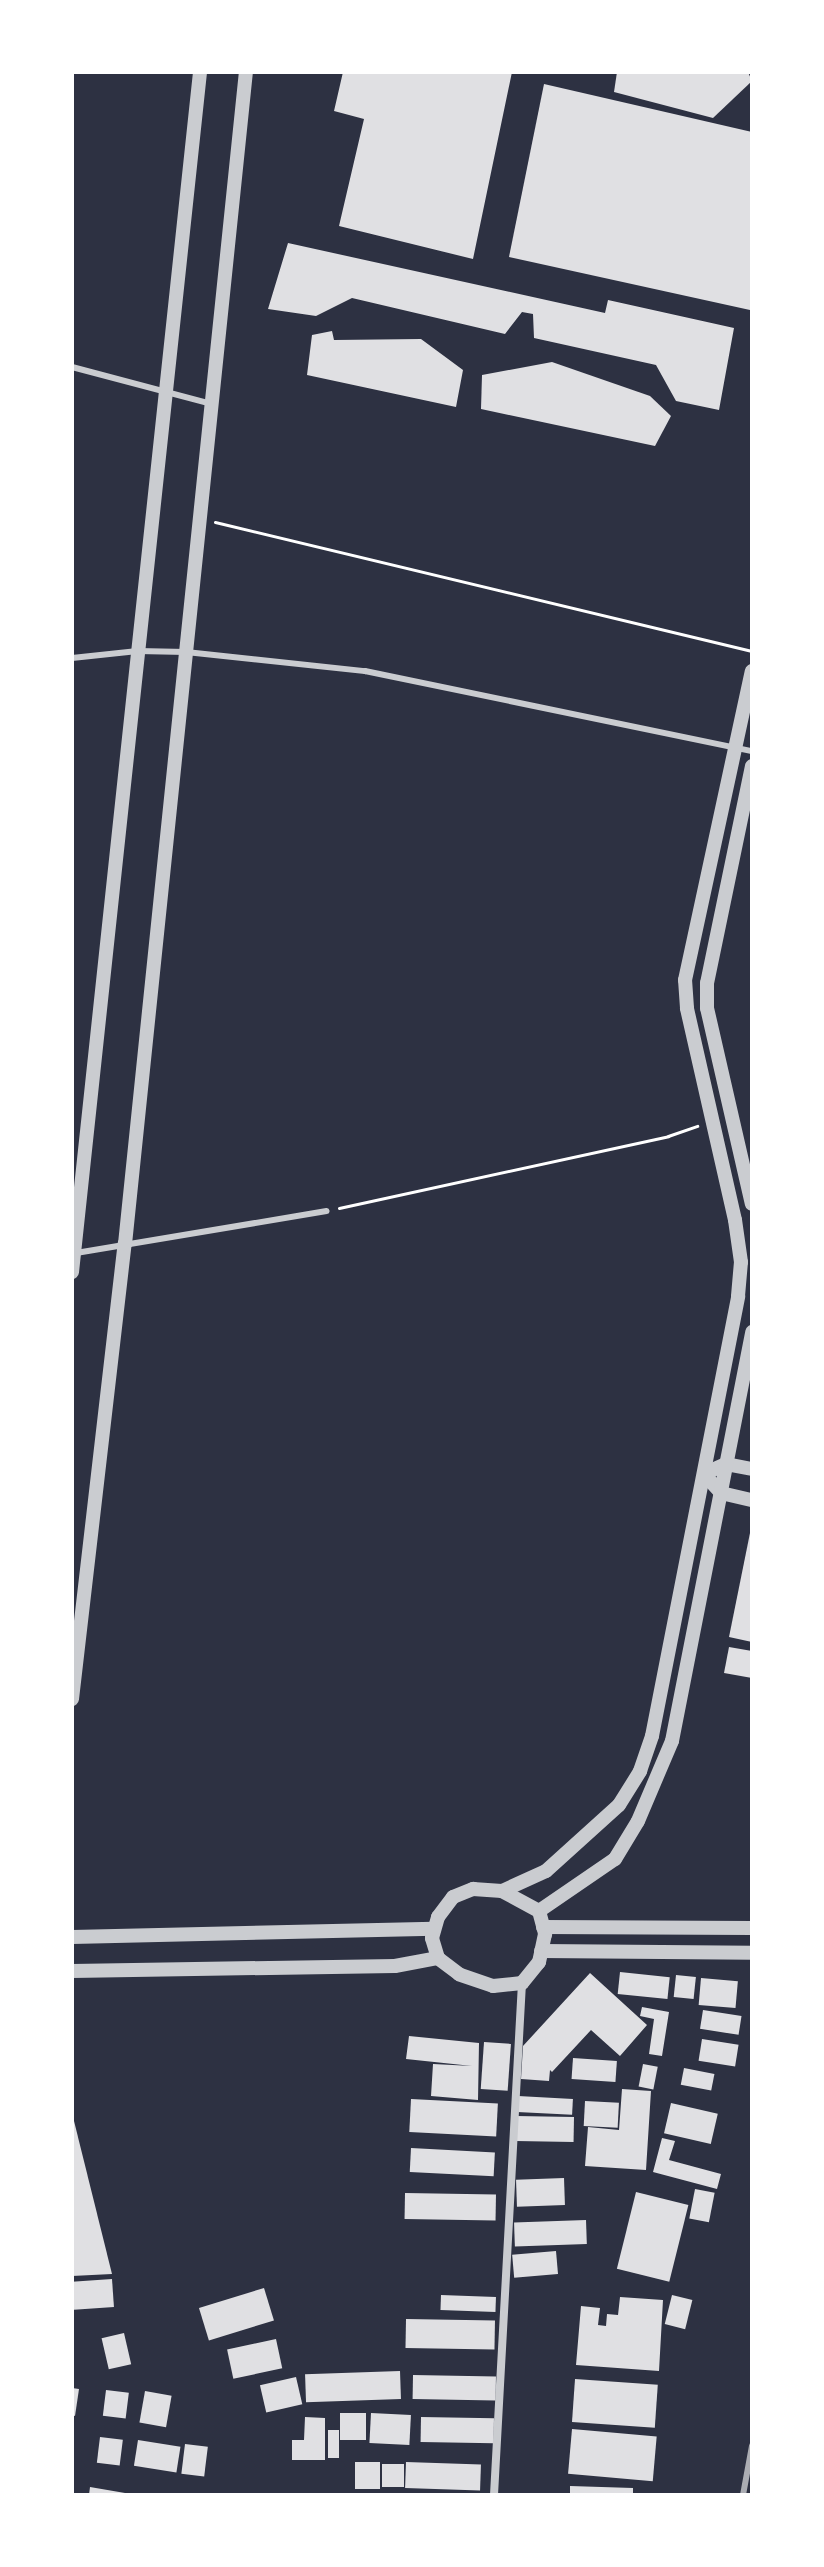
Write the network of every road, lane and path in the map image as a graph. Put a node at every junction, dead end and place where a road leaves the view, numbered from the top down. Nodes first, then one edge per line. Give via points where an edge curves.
1 (200, 72) edge
2 (246, 72) edge
3 (72, 367) edge
4 (166, 394) junction
5 (212, 404) junction
6 (212, 521) dead end
7 (138, 651) junction
8 (752, 651) edge
9 (186, 652) junction
10 (72, 658) edge
11 (752, 671) edge
12 (736, 748) junction
13 (752, 751) edge
14 (752, 766) edge
15 (713, 1121) junction
16 (752, 1204) edge
17 (327, 1211) joint
18 (125, 1244) junction
19 (73, 1253) edge
20 (72, 1272) edge
21 (752, 1332) edge
22 (726, 1464) junction
23 (752, 1469) edge
24 (704, 1474) junction
25 (721, 1493) junction
26 (752, 1500) edge
27 (72, 1699) edge
28 (502, 1891) junction
29 (539, 1911) junction
30 (543, 1927) junction
31 (752, 1928) edge
32 (434, 1929) junction
33 (72, 1937) edge
34 (541, 1951) junction
35 (752, 1953) edge
36 (438, 1958) junction
37 (72, 1971) edge
38 (522, 1983) junction
39 (494, 2495) edge

1 - 4 street
2 - 5 street
3 - 4 lane
4 - 5 lane
4 - 7 street
5 - 9 street
6 - 8 path
7 - 9 lane
7 - 10 lane
7 - 19 street
9 - 12 lane via 365,671
9 - 18 street
11 - 12 street
12 - 13 lane
12 - 15 street via 685,980
14 - 16 street via 707,983 707,1008
15 - 17 path via 668,1136
15 - 24 street via 741,1262
17 - 18 lane
18 - 19 lane
18 - 27 street
19 - 20 street
21 - 22 street
22 - 23 street
22 - 24 street
22 - 25 street
24 - 25 street
24 - 28 street via 652,1736 640,1771 619,1805 589,1835 546,1871
25 - 26 street
25 - 29 street via 672,1741 658,1778 615,1859
28 - 29 street
28 - 32 street via 473,1889 453,1897
29 - 30 street
30 - 31 street
30 - 34 street
32 - 33 street
32 - 36 street
34 - 35 street
34 - 38 street
36 - 37 street via 395,1966
36 - 38 street via 459,1974 493,1986
38 - 39 street

